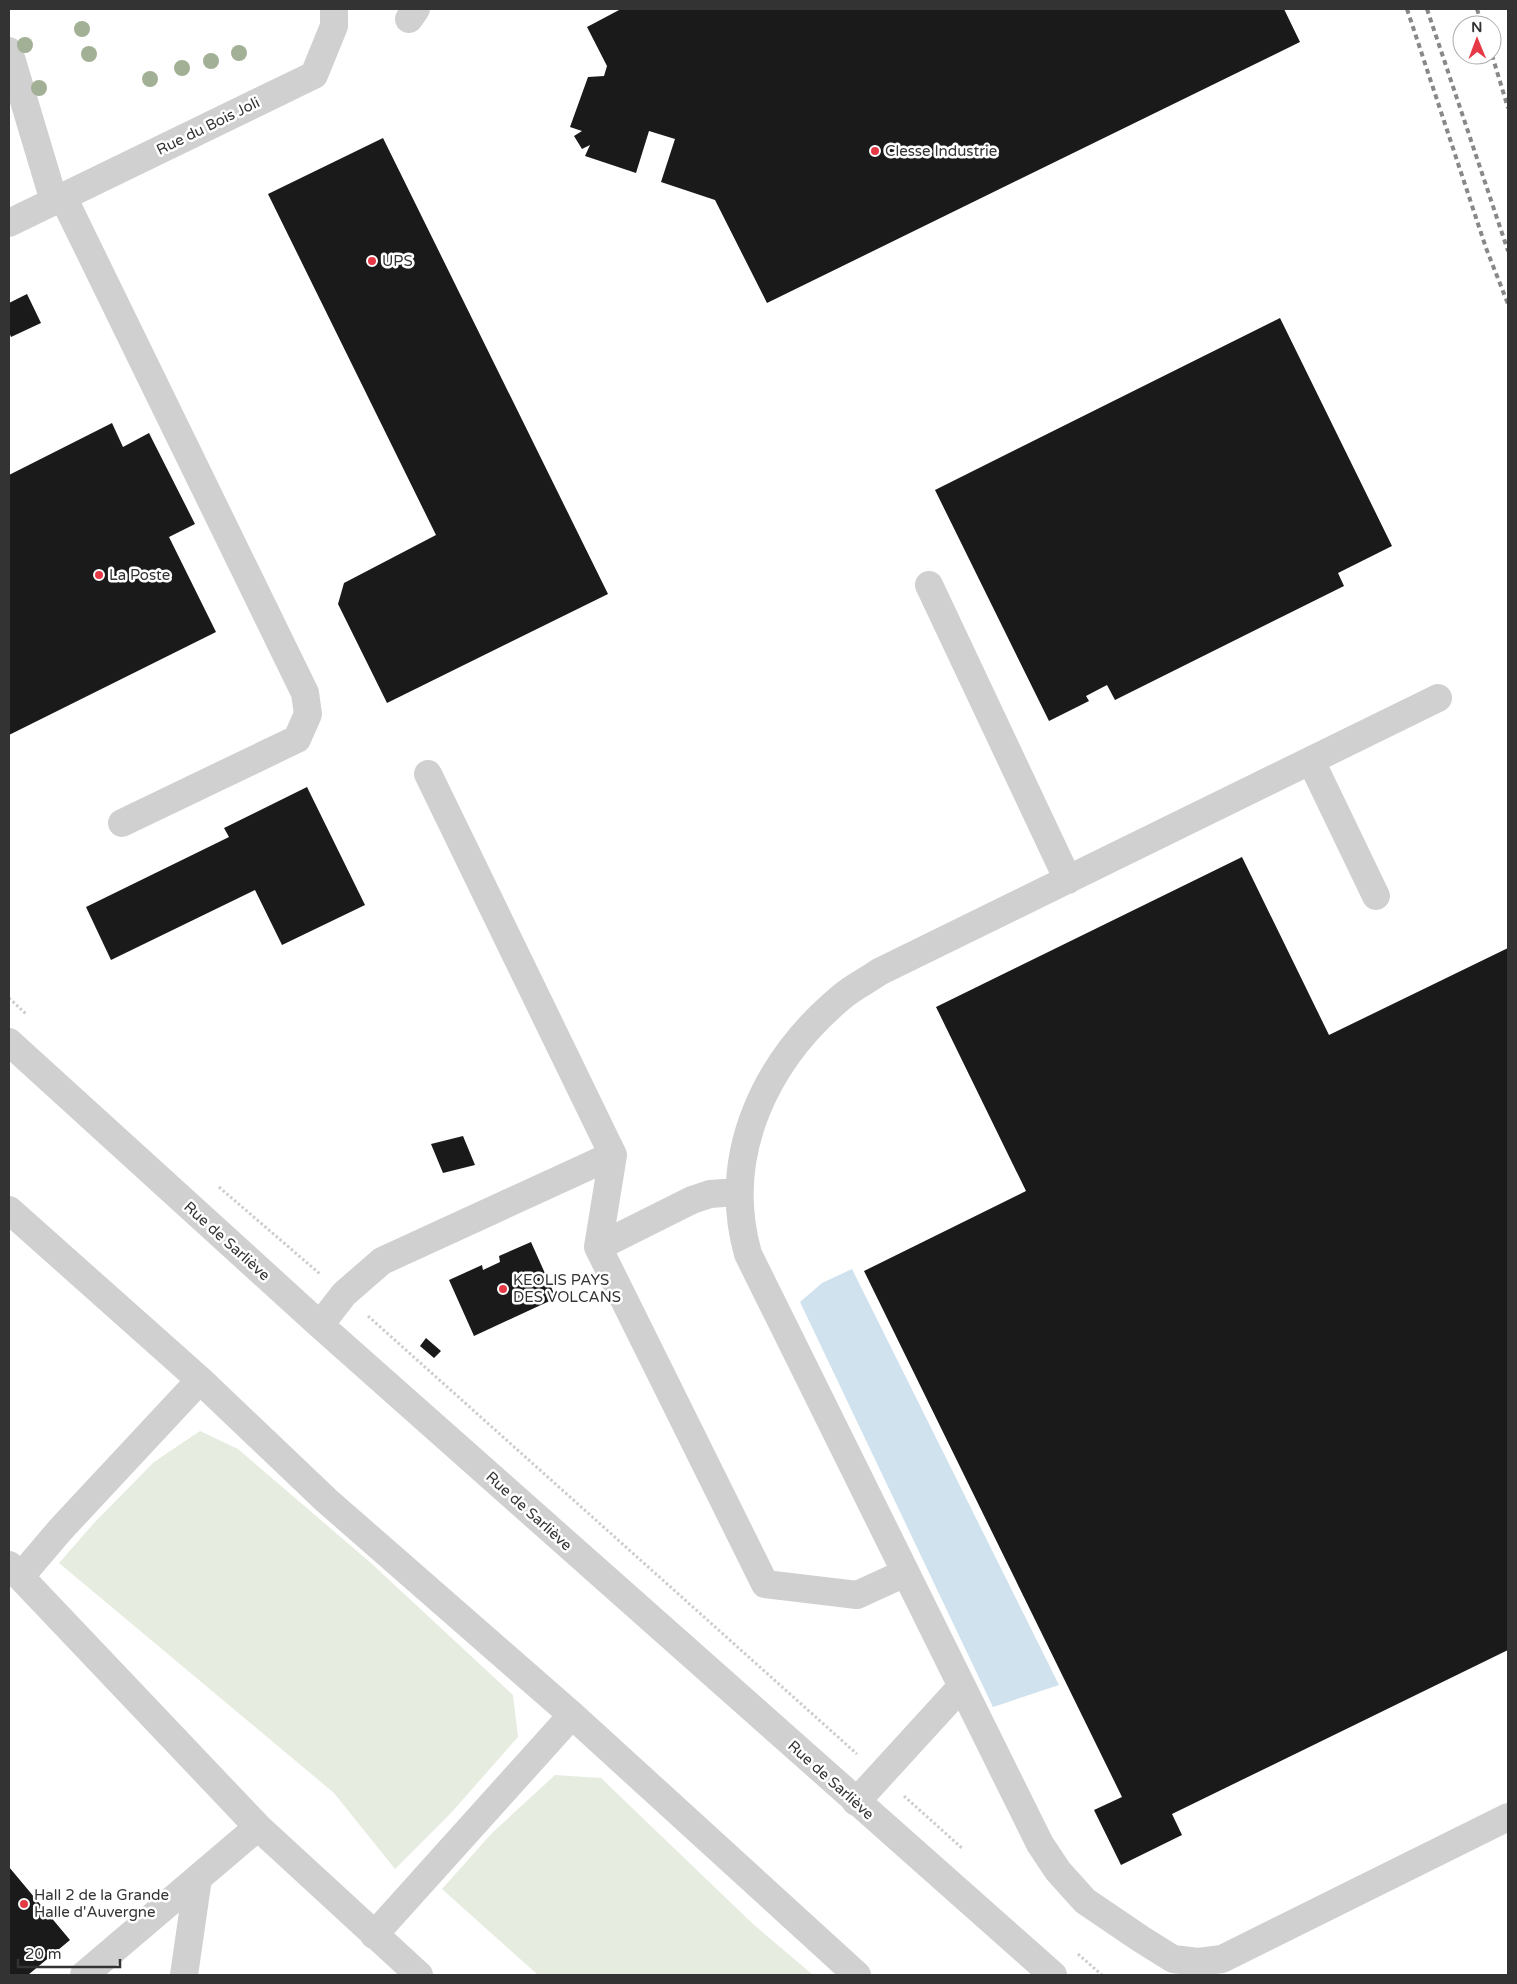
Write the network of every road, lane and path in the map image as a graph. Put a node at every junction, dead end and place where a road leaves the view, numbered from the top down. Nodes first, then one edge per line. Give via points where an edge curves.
1 (334, 17) edge
2 (9, 52) edge
3 (58, 199) junction
4 (9, 223) edge
5 (930, 586) dead end
6 (1438, 698) dead end
7 (1311, 761) junction
8 (428, 774) dead end
9 (122, 823) dead end
10 (1068, 880) junction
11 (1376, 896) dead end
12 (9, 998) edge
13 (30, 1017) dead end
14 (9, 1042) edge
15 (613, 1155) junction
16 (216, 1184) dead end
17 (738, 1192) junction
18 (9, 1210) edge
19 (598, 1247) junction
20 (344, 1294) junction
21 (320, 1325) junction
22 (200, 1380) junction
23 (15, 1571) edge
24 (906, 1573) junction
25 (962, 1686) junction
26 (572, 1715) junction
27 (880, 1775) junction
28 (856, 1802) junction
29 (1508, 1817) edge
30 (258, 1827) junction
31 (969, 1855) dead end
32 (198, 1878) junction
33 (374, 1935) junction
34 (1073, 1948) dead end
35 (84, 1975) edge
36 (184, 1975) edge
37 (418, 1975) edge
38 (857, 1975) edge
39 (1053, 1975) edge
40 (1102, 1975) edge

1 - 3 street, Rue du Bois Joli via 314,75
2 - 3 street
3 - 4 street, Rue du Bois Joli
3 - 9 street via 305,693 308,714 297,739
5 - 10 street
6 - 7 street
7 - 10 street
7 - 11 street
8 - 15 street
10 - 17 street via 879,972 844,995 797,1042 766,1086 747,1131
12 - 13 path
14 - 21 street, Rue de Sarliève
15 - 19 street
15 - 20 street via 382,1261
16 - 20 path
17 - 19 street via 710,1194 692,1200
17 - 24 street via 741,1228 748,1254
18 - 22 street
19 - 24 street via 765,1584 857,1595
20 - 21 street
20 - 27 path
21 - 28 street, Rue de Sarliève
22 - 23 street via 61,1529
22 - 26 street via 326,1500
23 - 30 street
24 - 25 street
25 - 27 street
25 - 29 street via 1040,1844 1058,1871 1085,1901 1173,1959 1198,1962 1222,1959
26 - 33 street
26 - 38 street
27 - 28 street
27 - 31 path
28 - 39 street, Rue de Sarliève
30 - 32 street
30 - 33 street
32 - 35 street
32 - 36 street
33 - 37 street
34 - 40 path

